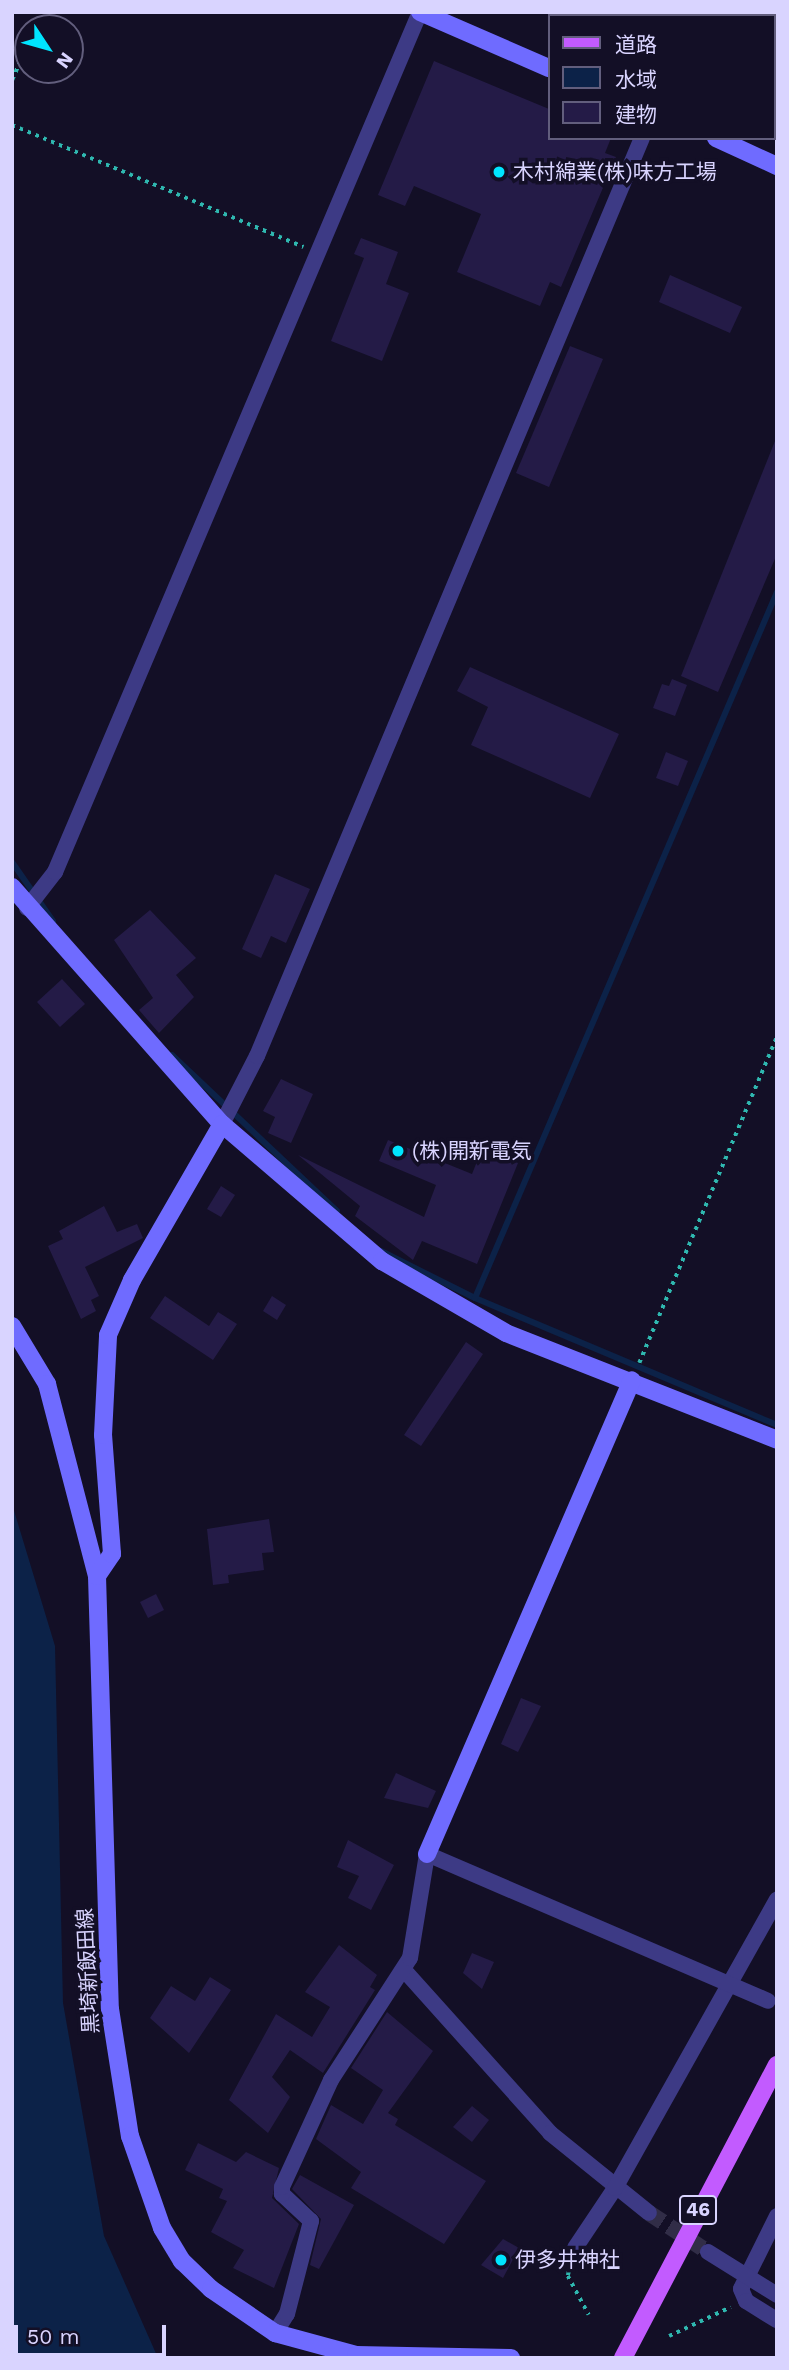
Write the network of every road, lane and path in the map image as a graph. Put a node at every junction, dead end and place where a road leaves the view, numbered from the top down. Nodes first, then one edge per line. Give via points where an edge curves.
1 (419, 12) edge
2 (548, 68) edge
3 (12, 125) edge
4 (641, 140) edge
5 (720, 140) edge
6 (777, 166) edge
7 (318, 253) junction
8 (12, 887) edge
9 (27, 908) junction
10 (777, 1036) edge
11 (222, 1124) junction
12 (12, 1325) edge
13 (632, 1380) junction
14 (777, 1440) edge
15 (97, 1576) junction
16 (427, 1854) junction
17 (777, 1899) edge
18 (404, 1969) junction
19 (730, 1985) junction
20 (768, 2001) dead end
21 (777, 2065) edge
22 (615, 2188) junction
23 (649, 2213) tunnel mouth
24 (777, 2216) edge
25 (575, 2248) dead end
26 (708, 2252) tunnel mouth
27 (746, 2275) junction
28 (568, 2276) dead end
29 (777, 2295) edge
30 (729, 2308) dead end
31 (589, 2315) dead end
32 (777, 2320) edge
33 (275, 2333) junction
34 (669, 2336) dead end
35 (511, 2358) edge
36 (622, 2358) edge

1 - 2 street
1 - 7 street
3 - 7 path
4 - 11 street via 263,1043
5 - 6 street
7 - 9 street via 55,872
8 - 9 street
9 - 11 street
10 - 13 path
11 - 13 street via 382,1261 506,1333
11 - 15 street via 132,1280 108,1335 103,1436 112,1555
12 - 15 street, 黒埼新飯田線 via 47,1384
13 - 14 street
13 - 16 street
15 - 33 street, 黒埼新飯田線 via 110,2009 130,2136 162,2228 182,2261
16 - 18 street
16 - 19 street
17 - 19 street
18 - 22 street via 489,2071
18 - 33 street via 331,2080 282,2187 282,2194 311,2221 287,2314
19 - 20 street
19 - 22 street
21 - 36 main road, 46
22 - 23 street
22 - 25 street
24 - 27 street
26 - 27 street
27 - 29 street
27 - 32 street via 746,2301
28 - 31 path
30 - 34 path
33 - 35 street, 黒埼新飯田線 via 356,2355

